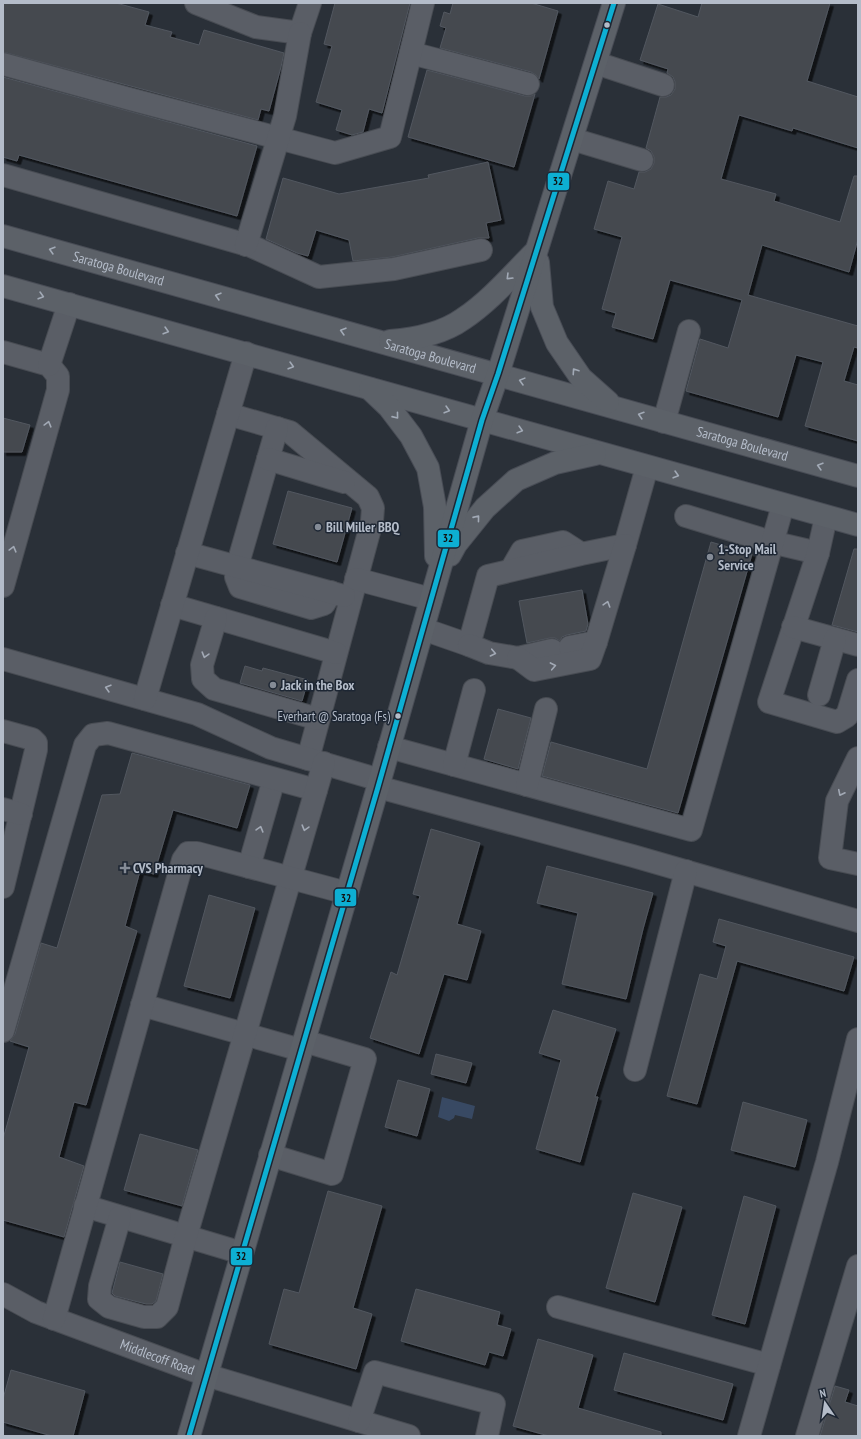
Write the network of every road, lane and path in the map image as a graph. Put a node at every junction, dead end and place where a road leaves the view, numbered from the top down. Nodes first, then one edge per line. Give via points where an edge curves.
1 (196, 3) edge
2 (310, 3) edge
3 (423, 3) edge
4 (614, 3) edge
5 (300, 33) junction
6 (411, 53) junction
7 (596, 63) junction
8 (3, 64) edge
9 (528, 84) dead end
10 (663, 85) dead end
11 (279, 139) junction
12 (572, 139) junction
13 (642, 160) dead end
14 (3, 175) edge
15 (3, 236) edge
16 (246, 245) junction
17 (480, 250) dead end
18 (537, 250) junction
19 (3, 286) edge
20 (68, 304) junction
21 (689, 331) dead end
22 (380, 342) junction
23 (3, 352) edge
24 (246, 353) junction
25 (49, 365) junction
26 (498, 374) junction
27 (369, 388) junction
28 (614, 407) junction
29 (228, 414) junction
30 (482, 420) junction
31 (664, 422) junction
32 (277, 428) junction
33 (598, 453) junction
34 (268, 459) junction
35 (646, 467) junction
36 (858, 476) edge
37 (353, 485) junction
38 (783, 505) junction
39 (686, 516) dead end
40 (826, 517) junction
41 (858, 525) edge
42 (772, 542) junction
43 (625, 545) junction
44 (187, 553) junction
45 (818, 553) junction
46 (237, 567) junction
47 (3, 586) edge
48 (346, 590) junction
49 (432, 593) junction
50 (172, 605) junction
51 (216, 618) junction
52 (794, 627) junction
53 (423, 629) junction
54 (835, 639) junction
55 (596, 642) junction
56 (469, 645) junction
57 (858, 645) edge
58 (336, 653) junction
59 (3, 658) edge
60 (518, 658) junction
61 (858, 680) edge
62 (474, 690) dead end
63 (819, 695) dead end
64 (145, 699) junction
65 (546, 709) dead end
66 (318, 719) junction
67 (3, 731) edge
68 (389, 747) junction
69 (858, 758) edge
70 (316, 761) junction
71 (454, 765) junction
72 (274, 779) junction
73 (379, 783) junction
74 (527, 785) junction
75 (316, 790) junction
76 (12, 812) edge
77 (855, 861) edge
78 (249, 867) junction
79 (686, 871) junction
80 (291, 878) junction
81 (3, 887) edge
82 (347, 893) junction
83 (858, 921) edge
84 (142, 1005) junction
85 (3, 1030) edge
86 (245, 1034) junction
87 (858, 1039) edge
88 (302, 1046) junction
89 (636, 1070) dead end
90 (270, 1155) junction
91 (85, 1206) junction
92 (120, 1217) junction
93 (186, 1236) junction
94 (242, 1253) junction
95 (858, 1266) edge
96 (3, 1294) edge
97 (558, 1307) dead end
98 (54, 1319) junction
99 (769, 1366) junction
100 (206, 1375) junction
101 (359, 1421) junction
102 (189, 1436) edge
103 (409, 1436) edge
104 (487, 1436) edge
105 (749, 1436) edge
106 (808, 1436) edge

1 - 5 street via 256,27
2 - 5 street
3 - 6 street
4 - 7 main road
5 - 11 street
6 - 9 street
6 - 11 street via 390,137 335,153
7 - 10 street
7 - 12 main road
8 - 11 street
11 - 16 street
12 - 13 street
12 - 18 main road
14 - 16 street
22 -> 15 main road, Saratoga Boulevard
16 - 17 street via 320,277 394,269
18 -> 22 main road via 463,320 434,334
18 - 26 main road
28 -> 18 main road via 581,378 557,343 542,307
19 -> 20 main road
20 -> 24 main road
20 - 25 street
21 - 31 street
22 - 26 main road, Saratoga Boulevard
23 - 25 street
24 -> 27 main road
24 - 29 street
47 -> 25 street via 58,390 58,376
28 -> 26 main road, Saratoga Boulevard
26 - 30 main road
27 -> 30 main road
27 -> 49 main road via 389,407 412,436 428,468 435,514 436,544
31 -> 28 main road, Saratoga Boulevard
29 - 32 street
29 - 44 street
30 -> 33 main road
30 - 49 main road
36 -> 31 main road, Saratoga Boulevard
32 - 34 street
32 - 37 street via 290,432
33 - 35 main road
49 -> 33 main road via 456,544 485,508 516,480 555,463
34 - 37 street
34 - 46 street
35 -> 38 main road
35 - 43 street
37 - 48 street via 368,497 373,508 372,521
38 - 40 main road
38 - 42 street
39 - 42 street
40 - 41 main road
40 - 45 street
42 - 45 street
42 - 74 street via 690,830
55 -> 43 street
43 - 56 street via 488,576
44 - 46 street
44 - 50 street
45 - 52 street
46 - 48 street
48 - 49 street
48 - 58 street
49 - 53 main road
50 - 51 street
50 - 64 street
51 - 58 street
51 -> 66 street via 202,665 203,679 214,689
52 - 54 street
52 - 61 street via 769,702 837,722 847,716
53 - 56 street
53 - 68 main road
54 - 57 street
54 - 63 street
55 - 60 street
60 -> 55 street via 534,670 590,659
56 -> 60 street via 489,653
58 - 66 street
64 -> 59 street
62 - 71 street
64 - 70 street via 197,714 271,748
65 - 74 street
66 - 70 street
67 - 76 street via 32,739 36,743 36,750
68 - 71 street
68 - 73 main road
69 -> 77 street via 837,801 830,858
70 - 73 street
70 - 75 street
71 - 74 street
72 - 75 street
78 -> 72 street
72 - 85 street via 108,733 93,735 85,745
73 - 79 street
73 - 82 main road
75 -> 80 street
76 - 81 street
78 - 80 street
78 - 84 street via 197,853 188,853 183,860
79 - 83 street
79 - 89 street
80 - 82 street
80 - 86 street
82 - 88 main road
84 - 86 street
84 - 91 street
86 - 88 street
86 - 93 street
87 - 99 street via 827,1162
88 - 90 main road
88 - 90 street via 365,1059 332,1174
90 - 94 main road
91 - 92 street
91 - 98 street
92 - 93 street
92 - 93 street via 100,1286 99,1298 109,1306 144,1317 157,1317 167,1307
93 - 94 street
94 - 100 main road
95 - 106 street
96 - 98 street, Middlecoff Road
97 - 99 street
98 - 100 street, Middlecoff Road
99 - 105 street
100 - 101 street, Middlecoff Road
100 - 102 main road
101 - 103 street, Middlecoff Road
101 - 104 street via 375,1372 494,1404

